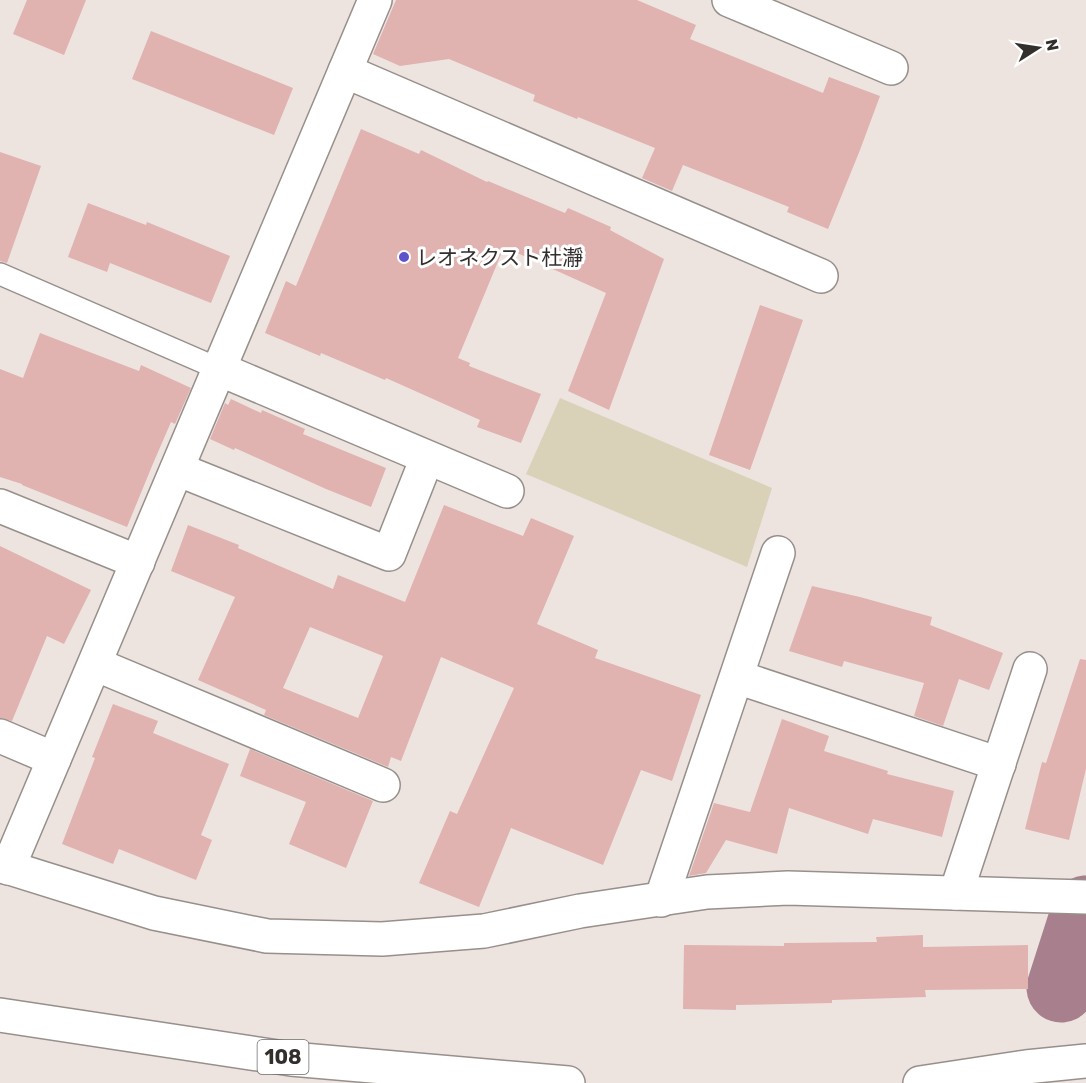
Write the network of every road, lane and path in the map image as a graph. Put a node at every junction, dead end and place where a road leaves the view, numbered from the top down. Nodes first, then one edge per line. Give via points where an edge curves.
1 (375, 0) edge
2 (729, 0) edge
3 (891, 68) dead end
4 (345, 71) junction
5 (0, 274) edge
6 (821, 276) dead end
7 (219, 369) junction
8 (427, 458) junction
9 (177, 469) junction
10 (507, 491) dead end
11 (0, 506) edge
12 (778, 553) dead end
13 (138, 562) junction
14 (94, 664) junction
15 (1030, 669) dead end
16 (736, 677) junction
17 (0, 736) edge
18 (54, 759) junction
19 (999, 764) junction
20 (384, 785) dead end
21 (4, 867) edge
22 (956, 893) junction
23 (1078, 897) edge
24 (661, 900) junction
25 (0, 1016) edge
26 (1086, 1061) edge
27 (346, 1073) edge
28 (568, 1083) edge
29 (920, 1083) edge

1 - 4 main road
2 - 3 main road
4 - 6 main road
4 - 7 main road
5 - 7 lane
7 - 8 main road
7 - 9 main road
8 - 9 main road via 389,554
8 - 10 main road
9 - 13 main road
11 - 13 main road
12 - 16 main road
13 - 14 main road
14 - 18 main road
14 - 20 main road
15 - 19 main road
16 - 19 main road
16 - 24 main road
17 - 18 main road
18 - 21 main road
19 - 22 main road
21 - 24 main road via 154,913 267,936 382,939 484,931 580,911
22 - 23 main road
22 - 24 main road via 788,888 707,892
25 - 27 main road, 108 via 291,1059
26 - 29 main road
27 - 28 main road, 108

